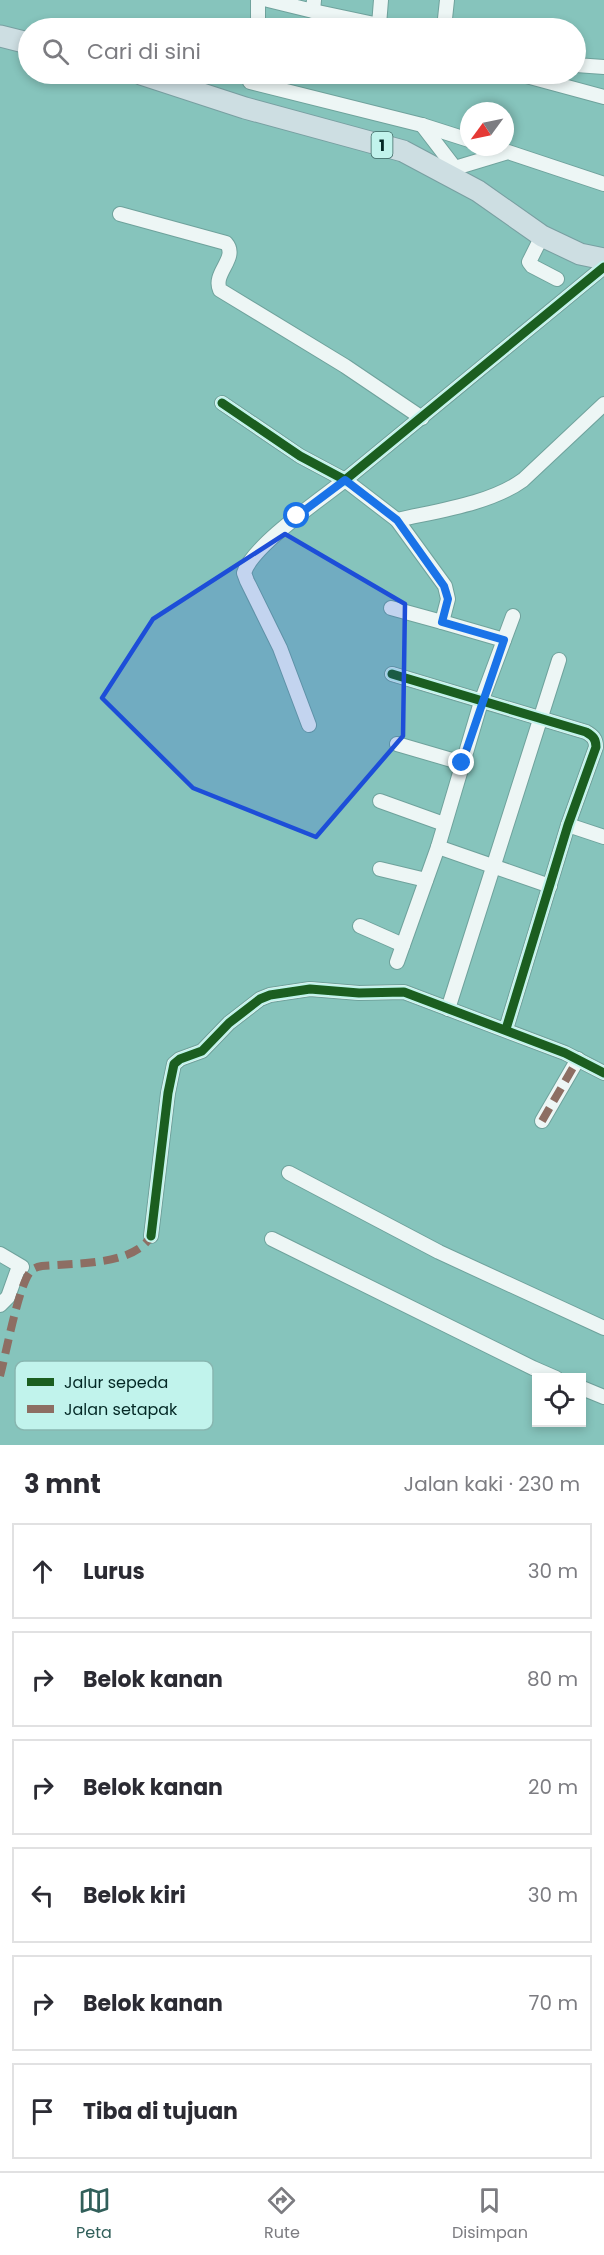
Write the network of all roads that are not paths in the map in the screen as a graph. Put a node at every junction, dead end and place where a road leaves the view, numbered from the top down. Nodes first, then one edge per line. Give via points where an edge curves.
1 (258, 0) edge
2 (268, 0) edge
3 (381, 0) edge
4 (447, 0) edge
5 (314, 6) edge
6 (258, 18) edge
7 (353, 18) edge
8 (382, 18) edge
9 (445, 18) edge
10 (0, 36) edge
11 (18, 40) edge
12 (586, 66) edge
13 (604, 67) edge
14 (172, 84) edge
15 (249, 84) edge
16 (272, 84) edge
17 (556, 84) edge
18 (604, 97) edge
19 (245, 108) junction
20 (422, 125) junction
21 (460, 137) edge
22 (514, 154) edge
23 (497, 156) edge
24 (453, 172) junction
25 (604, 184) edge
26 (120, 214) dead end
27 (542, 236) junction
28 (604, 259) edge
29 (604, 267) edge
30 (557, 279) dead end
31 (222, 403) dead end
32 (604, 404) edge
33 (422, 418) junction
34 (345, 480) junction
35 (397, 520) junction
36 (391, 608) dead end
37 (513, 616) dead end
38 (442, 622) junction
39 (504, 640) junction
40 (559, 660) dead end
41 (392, 674) dead end
42 (481, 702) junction
43 (540, 719) junction
44 (309, 725) dead end
45 (397, 744) dead end
46 (462, 763) junction
47 (380, 801) dead end
48 (444, 824) junction
49 (568, 825) junction
50 (604, 837) edge
51 (438, 847) junction
52 (492, 866) junction
53 (380, 869) dead end
54 (426, 880) junction
55 (550, 886) junction
56 (360, 926) dead end
57 (403, 945) junction
58 (397, 962) dead end
59 (448, 1009) junction
60 (506, 1029) junction
61 (578, 1059) junction
62 (604, 1073) edge
63 (542, 1121) dead end
64 (289, 1173) dead end
65 (151, 1236) dead end
66 (272, 1239) dead end
67 (0, 1254) edge
68 (0, 1305) edge
69 (604, 1328) edge
70 (546, 1373) edge
71 (586, 1390) edge
72 (604, 1397) edge

1 - 6 street
2 - 5 street
3 - 8 street
4 - 9 street
5 - 7 street
10 - 11 highway
12 - 13 street
14 - 19 highway, 1
15 - 19 street
16 - 20 street
17 - 18 street
19 - 24 highway, 1 via 403,151
20 - 21 street
20 - 24 street
22 - 25 street
23 - 24 street
24 - 27 highway, 1
26 - 33 street via 226,243 231,254 218,279 220,290
27 - 28 highway, 1 via 580,254
27 - 30 street via 529,262
29 - 33 street
31 - 34 street via 300,456
32 - 35 street via 510,490
33 - 34 street
34 - 35 street
34 - 44 street via 253,555 244,573 280,648
35 - 38 street via 444,586 448,599
36 - 38 street
37 - 39 street
38 - 39 street
39 - 42 street
40 - 43 street
41 - 42 street
42 - 43 street
42 - 46 street
43 - 49 street via 586,732 596,741
43 - 52 street
45 - 46 street
46 - 48 street
47 - 48 street
48 - 51 street
49 - 50 street
49 - 55 street
51 - 52 street
51 - 54 street
52 - 55 street
52 - 59 street
53 - 54 street
54 - 57 street
55 - 60 street
56 - 57 street
57 - 58 street
59 - 60 street
59 - 65 street via 398,992 310,989 270,995 229,1023 202,1051 180,1059 174,1064 168,1093
60 - 61 street
61 - 62 street
61 - 63 street
64 - 69 street via 439,1252
66 - 70 street
67 - 68 street via 22,1267
71 - 72 street

